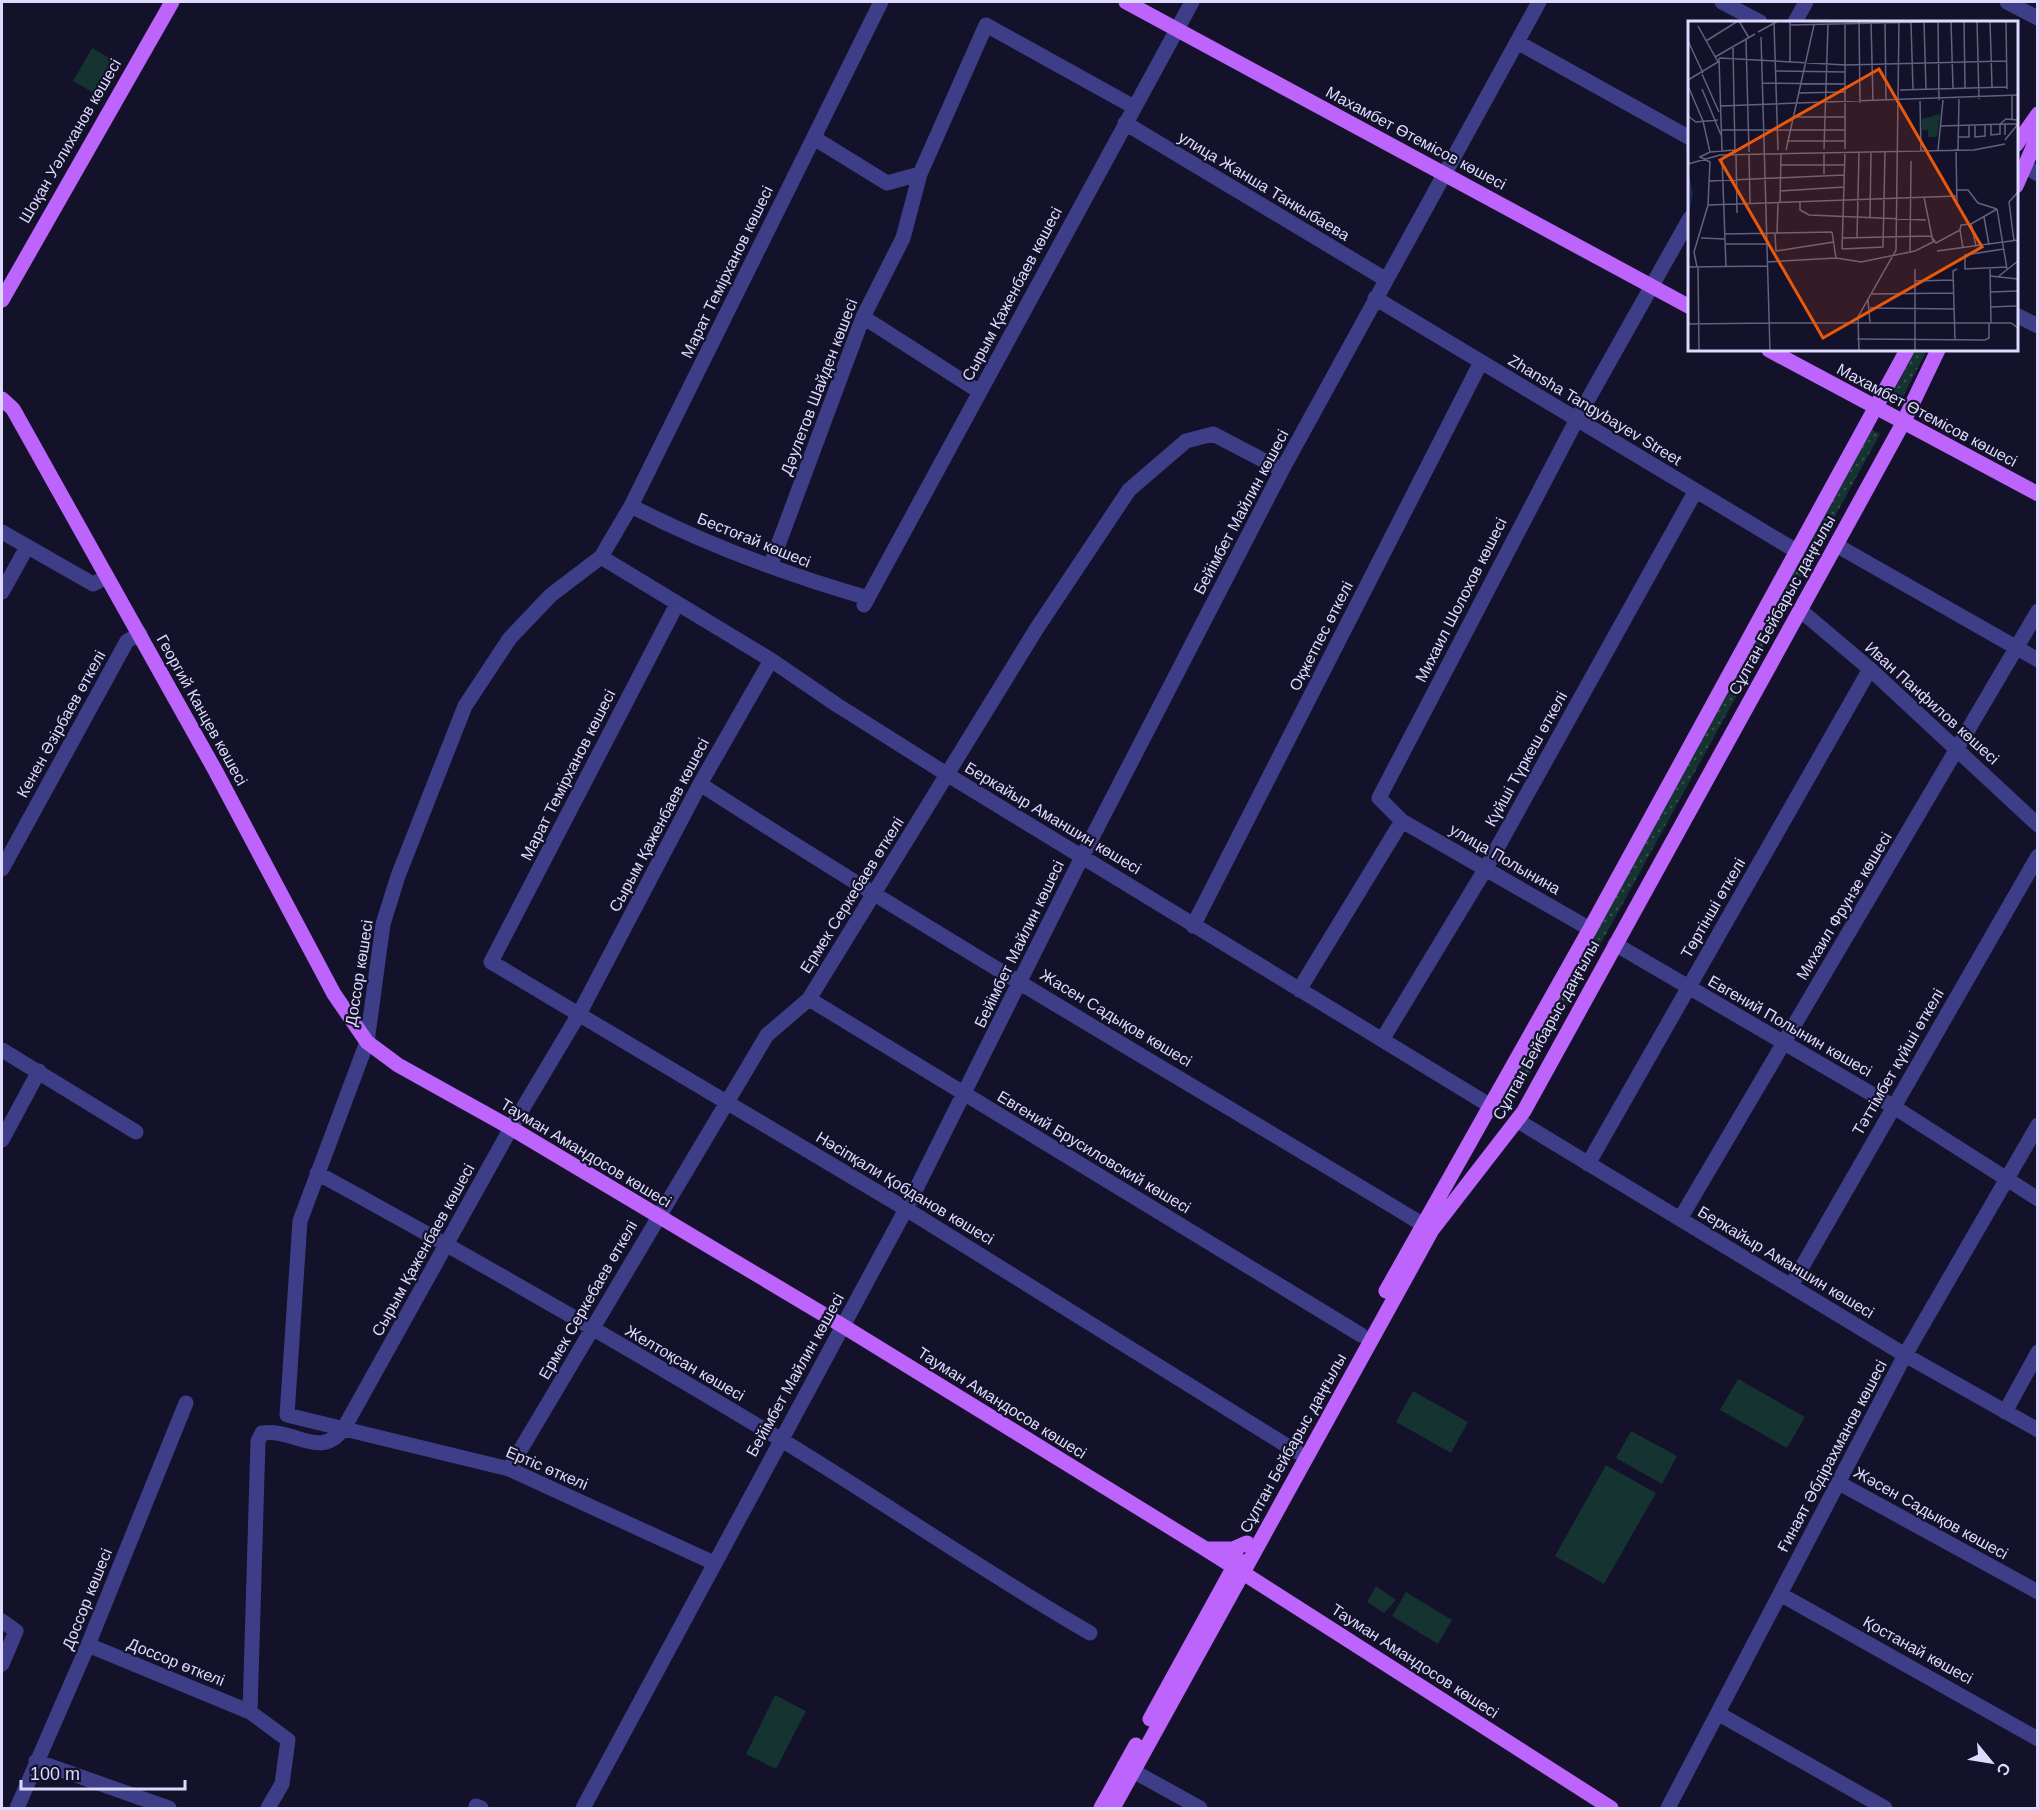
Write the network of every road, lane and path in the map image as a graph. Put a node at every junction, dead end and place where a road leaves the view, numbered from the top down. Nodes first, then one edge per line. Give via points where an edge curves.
1 (172, 2) edge
2 (881, 2) edge
3 (1126, 2) edge
4 (1192, 2) edge
5 (1539, 2) edge
6 (1722, 2) edge
7 (1806, 2) edge
8 (2007, 2) edge
9 (2037, 18) edge
10 (1758, 21) edge
11 (1796, 21) edge
12 (1176, 29) junction
13 (1517, 42) junction
14 (1134, 107) junction
15 (2037, 114) edge
16 (1125, 123) junction
17 (2037, 136) edge
18 (1688, 137) edge
19 (814, 138) junction
20 (2018, 142) edge
21 (2032, 170) edge
22 (1443, 173) junction
23 (920, 174) junction
24 (2018, 184) edge
25 (1688, 220) edge
26 (1385, 279) junction
27 (1651, 286) junction
28 (1375, 298) junction
29 (2, 300) edge
30 (1688, 306) edge
31 (2018, 316) edge
32 (863, 317) junction
33 (2037, 327) edge
34 (1771, 351) edge
35 (1906, 351) edge
36 (1938, 351) edge
37 (1481, 362) junction
38 (980, 392) junction
39 (2, 399) edge
40 (1876, 407) junction
41 (1577, 419) junction
42 (1902, 423) junction
43 (1282, 471) junction
44 (1695, 492) junction
45 (2037, 494) edge
46 (631, 506) junction
47 (2, 532) edge
48 (1836, 545) junction
49 (27, 547) junction
50 (1798, 552) junction
51 (601, 557) junction
52 (771, 564) junction
53 (107, 577) junction
54 (2, 592) edge
55 (866, 601) joint
56 (677, 604) junction
57 (1800, 610) junction
58 (2037, 611) edge
59 (140, 634) junction
60 (2016, 649) junction
61 (771, 660) junction
62 (2037, 660) edge
63 (1870, 669) junction
64 (1958, 750) junction
65 (948, 775) junction
66 (700, 784) junction
67 (1402, 821) junction
68 (2037, 825) edge
69 (1083, 855) junction
70 (2037, 856) edge
71 (1486, 868) junction
72 (2, 869) edge
73 (872, 895) junction
74 (1192, 926) junction
75 (1590, 929) junction
76 (1615, 944) junction
77 (491, 962) joint
78 (1021, 982) junction
79 (1689, 987) junction
80 (1299, 990) junction
81 (809, 999) junction
82 (579, 1014) junction
83 (1382, 1040) junction
84 (367, 1042) junction
85 (1784, 1043) junction
86 (2, 1050) edge
87 (39, 1071) junction
88 (963, 1094) junction
89 (726, 1101) junction
90 (1489, 1105) junction
91 (1894, 1107) junction
92 (1518, 1121) junction
93 (2037, 1125) edge
94 (511, 1128) junction
95 (136, 1132) dead end
96 (1476, 1133) junction
97 (2, 1140) edge
98 (1499, 1145) junction
99 (1588, 1164) junction
100 (317, 1173) junction
101 (2007, 1180) junction
102 (2037, 1199) edge
103 (906, 1209) junction
104 (658, 1217) junction
105 (1680, 1219) junction
106 (1422, 1224) junction
107 (448, 1245) junction
108 (1791, 1286) junction
109 (843, 1326) junction
110 (593, 1330) junction
111 (1361, 1335) junction
112 (2037, 1352) edge
113 (1905, 1355) junction
114 (186, 1403) dead end
115 (2005, 1412) junction
116 (287, 1415) joint
117 (344, 1428) junction
118 (2037, 1430) edge
119 (780, 1439) junction
120 (1297, 1452) junction
121 (509, 1469) junction
122 (1839, 1483) junction
123 (1252, 1545) junction
124 (1204, 1548) junction
125 (714, 1563) junction
126 (1238, 1570) junction
127 (2037, 1592) edge
128 (1780, 1593) junction
129 (1224, 1596) junction
130 (1279, 1596) junction
131 (2, 1621) edge
132 (1090, 1633) dead end
133 (88, 1645) junction
134 (2, 1664) edge
135 (250, 1712) junction
136 (1719, 1714) junction
137 (2037, 1739) edge
138 (36, 1761) junction
139 (1128, 1769) junction
140 (17, 1809) edge
141 (169, 1809) edge
142 (268, 1809) edge
143 (583, 1809) edge
144 (1101, 1809) edge
145 (1113, 1809) edge
146 (1200, 1809) edge
147 (1611, 1809) edge
148 (1668, 1809) edge
149 (1885, 1809) edge

1 - 29 main road, Шоқан Уәлиханов көшесі
2 - 19 street, Марат Темірханов көшесі
3 - 12 main road, Махамбет Өтемісов көшесі
4 - 12 street, Сырым Қаженбаев көшесі
5 - 13 street, Бейімбет Майлин көшесі
6 - 10 street
7 - 11 street
8 - 9 street
12 - 14 street, Сырым Қаженбаев көшесі
12 - 22 main road, Махамбет Өтемісов көшесі
13 - 18 street
13 - 22 street, Бейімбет Майлин көшесі
14 - 16 street, Сырым Қаженбаев көшесі
14 - 23 street, Дәулетов Шайден көшесі via 986,25
15 - 20 main road
16 - 26 street, улица Жанша Танкыбаева
16 - 38 street, Сырым Қаженбаев көшесі
17 - 21 main road
19 - 23 street via 887,183
19 - 46 street, Марат Темірханов көшесі
21 - 24 main road
22 - 26 street, Бейімбет Майлин көшесі
22 - 27 main road, Махамбет Өтемісов көшесі
23 - 32 street, Дәулетов Шайден көшесі via 903,238
25 - 27 street, Михаил Шолохов көшесі
26 - 28 street, Бейімбет Майлин көшесі
27 - 30 main road, Махамбет Өтемісов көшесі
27 - 41 street, Михаил Шолохов көшесі
28 - 37 street, Zhansha Tangybayev Street
28 - 43 street, Бейімбет Майлин көшесі
31 - 33 street
32 - 38 street
32 - 52 street, Дәулетов Шайден көшесі
34 - 40 main road, Махамбет Өтемісов көшесі
35 - 40 main road, Сұлтан Бейбарыс даңғылы
36 - 42 main road, Сұлтан Бейбарыс даңғылы
37 - 41 street, Zhansha Tangybayev Street
37 - 74 street, Оқжетпес өткелі
38 - 55 street, Сырым Қаженбаев көшесі
39 - 53 main road, Георгий Канцев көшесі via 13,409
40 - 42 main road, Махамбет Өтемісов көшесі
40 - 50 main road, Сұлтан Бейбарыс даңғылы
41 - 44 street, Zhansha Tangybayev Street
41 - 67 street, Михаил Шолохов көшесі via 1379,798
42 - 45 main road, Махамбет Өтемісов көшесі
42 - 48 main road, Сұлтан Бейбарыс даңғылы
43 - 65 street, Ермек Серкебаев өткелі via 1213,434 1186,441 1129,490 1037,628
43 - 69 street, Бейімбет Майлин көшесі
44 - 50 street, Zhansha Tangybayev Street
44 - 71 street, Күйші Түркеш өткелі
46 - 51 street, Марат Темірханов көшесі
46 - 52 street, Бестоғай көшесі via 669,525
47 - 49 street
48 - 57 main road, Сұлтан Бейбарыс даңғылы
48 - 60 street
49 - 53 street via 93,584
49 - 54 street
50 - 75 main road, Сұлтан Бейбарыс даңғылы
51 - 56 street, Беркайыр Аманшин көшесі
51 - 84 street, Доссор көшесі via 551,596 510,638 465,706 383,924
52 - 55 street, Бестоғай көшесі
53 - 59 main road, Георгий Канцев көшесі
56 - 61 street, Беркайыр Аманшин көшесі
56 - 77 street, Марат Темірханов көшесі
57 - 63 street, Иван Панфилов көшесі
57 - 76 main road, Сұлтан Бейбарыс даңғылы
58 - 60 street, Михаил Фрунзе көшесі
59 - 72 street, Кенен Әзірбаев өткелі via 127,641
59 - 84 main road, Георгий Канцев көшесі via 334,994
60 - 62 street
60 - 64 street, Михаил Фрунзе көшесі
61 - 65 street, Беркайыр Аманшин көшесі
61 - 66 street, Сырым Қаженбаев көшесі
63 - 64 street, Иван Панфилов көшесі
63 - 79 street, Төртінші өткелі
64 - 68 street, Иван Панфилов көшесі
64 - 85 street, Михаил Фрунзе көшесі
65 - 69 street, Беркайыр Аманшин көшесі
65 - 73 street, Ермек Серкебаев өткелі
66 - 73 street, Жасен Садықов көшесі
66 - 82 street, Сырым Қаженбаев көшесі
67 - 71 street, улица Полынина
67 - 80 street
69 - 74 street, Беркайыр Аманшин көшесі
69 - 78 street, Бейімбет Майлин көшесі
70 - 91 street, Тәттімбет күйші өткелі
71 - 75 street, улица Полынина
71 - 83 street, Күйші Түркеш өткелі
73 - 78 street, Жасен Садықов көшесі
73 - 81 street, Ермек Серкебаев өткелі
74 - 80 street, Беркайыр Аманшин көшесі
75 - 90 main road, Сұлтан Бейбарыс даңғылы
76 - 79 street, Евгений Полынин көшесі
76 - 92 main road, Сұлтан Бейбарыс даңғылы
77 - 82 street, Нәсіпқали Қобданов көшесі
78 - 88 street, Бейімбет Майлин көшесі
78 - 106 street, Жасен Садықов көшесі
79 - 85 street, Евгений Полынин көшесі
79 - 99 street, Төртінші өткелі
80 - 83 street, Беркайыр Аманшин көшесі
81 - 88 street, Евгений Брусиловский көшесі
81 - 89 street, Ермек Серкебаев өткелі via 767,1035
82 - 89 street, Нәсіпқали Қобданов көшесі
82 - 94 street, Сырым Қаженбаев көшесі
83 - 90 street, Беркайыр Аманшин көшесі
84 - 94 main road, Тауман Амандосов көшесі via 398,1065
84 - 100 street, Доссор көшесі
85 - 91 street, Евгений Полынин көшесі
85 - 105 street, Михаил Фрунзе көшесі
86 - 87 street
87 - 95 street
87 - 97 street
88 - 103 street, Бейімбет Майлин көшесі
88 - 111 street, Евгений Брусиловский көшесі
89 - 103 street, Нәсіпқали Қобданов көшесі
89 - 104 street, Ермек Серкебаев өткелі
90 - 96 main road, Сұлтан Бейбарыс даңғылы
91 - 101 street, Евгений Полынин көшесі
91 - 108 street, Тәттімбет күйші өткелі
92 - 98 main road, Сұлтан Бейбарыс даңғылы
92 - 99 street, Беркайыр Аманшин көшесі
93 - 101 street, Ғинаят Әбдірахманов көшесі
94 - 104 main road, Тауман Амандосов көшесі
94 - 107 street, Сырым Қаженбаев көшесі
96 - 98 main road via 1486,1144
96 - 106 main road, Сұлтан Бейбарыс даңғылы
98 - 123 main road, Сұлтан Бейбарыс даңғылы via 1432,1230
99 - 105 street, Беркайыр Аманшин көшесі
100 - 107 street, Желтоқсан көшесі
100 - 116 street, Доссор көшесі via 300,1221
101 - 102 street, Евгений Полынин көшесі
101 - 113 street, Ғинаят Әбдірахманов көшесі
103 - 109 street, Бейімбет Майлин көшесі
103 - 120 street, Нәсіпқали Қобданов көшесі
104 - 109 main road, Тауман Амандосов көшесі
104 - 110 street, Ермек Серкебаев өткелі
105 - 108 street, Беркайыр Аманшин көшесі
106 - 111 main road, Сұлтан Бейбарыс даңғылы
107 - 110 street, Желтоқсан көшесі
107 - 117 street, Сырым Қаженбаев көшесі
108 - 113 street, Беркайыр Аманшин көшесі
109 - 119 street, Бейімбет Майлин көшесі
109 - 124 main road, Тауман Амандосов көшесі
110 - 119 street, Желтоқсан көшесі
110 - 121 street, Ермек Серкебаев өткелі
111 - 120 main road, Сұлтан Бейбарыс даңғылы
112 - 115 street
113 - 115 street, Беркайыр Аманшин көшесі
113 - 122 street, Ғинаят Әбдірахманов көшесі
114 - 133 street, Доссор көшесі
115 - 118 street, Беркайыр Аманшин көшесі
116 - 117 street, Ертіс өткелі
117 - 121 street, Ертіс өткелі
117 - 135 street, Сырым Қаженбаев көшесі via 335,1441 323,1444 272,1432 262,1433 258,1442
119 - 125 street, Бейімбет Майлин көшесі
119 - 132 street, Желтоқсан көшесі
120 - 123 main road, Сұлтан Бейбарыс даңғылы
121 - 125 street, Ертіс өткелі
122 - 127 street, Жәсен Садықов көшесі
122 - 128 street, Ғинаят Әбдірахманов көшесі
123 - 124 main road via 1221,1551
123 - 126 main road, Сұлтан Бейбарыс даңғылы
123 - 130 main road via 1262,1577
124 - 126 main road, Тауман Амандосов көшесі
124 - 129 main road via 1218,1572
125 - 143 street, Бейімбет Майлин көшесі
126 - 129 main road, Сұлтан Бейбарыс даңғылы
126 - 130 main road, Тауман Амандосов көшесі
128 - 136 street, Ғинаят Әбдірахманов көшесі
128 - 137 street, Қостанай көшесі
129 - 130 main road via 1255,1589
129 - 139 main road, Сұлтан Бейбарыс даңғылы
130 - 147 main road, Тауман Амандосов көшесі
131 - 134 street via 16,1631
133 - 135 street, Доссор өткелі
133 - 138 street, Доссор көшесі
135 - 142 street via 288,1740 282,1784
136 - 148 street, Ғинаят Әбдірахманов көшесі
136 - 149 street
138 - 140 street, Доссор көшесі
138 - 141 street
139 - 144 main road, Сұлтан Бейбарыс даңғылы
139 - 145 main road, Сұлтан Бейбарыс даңғылы
139 - 146 street

